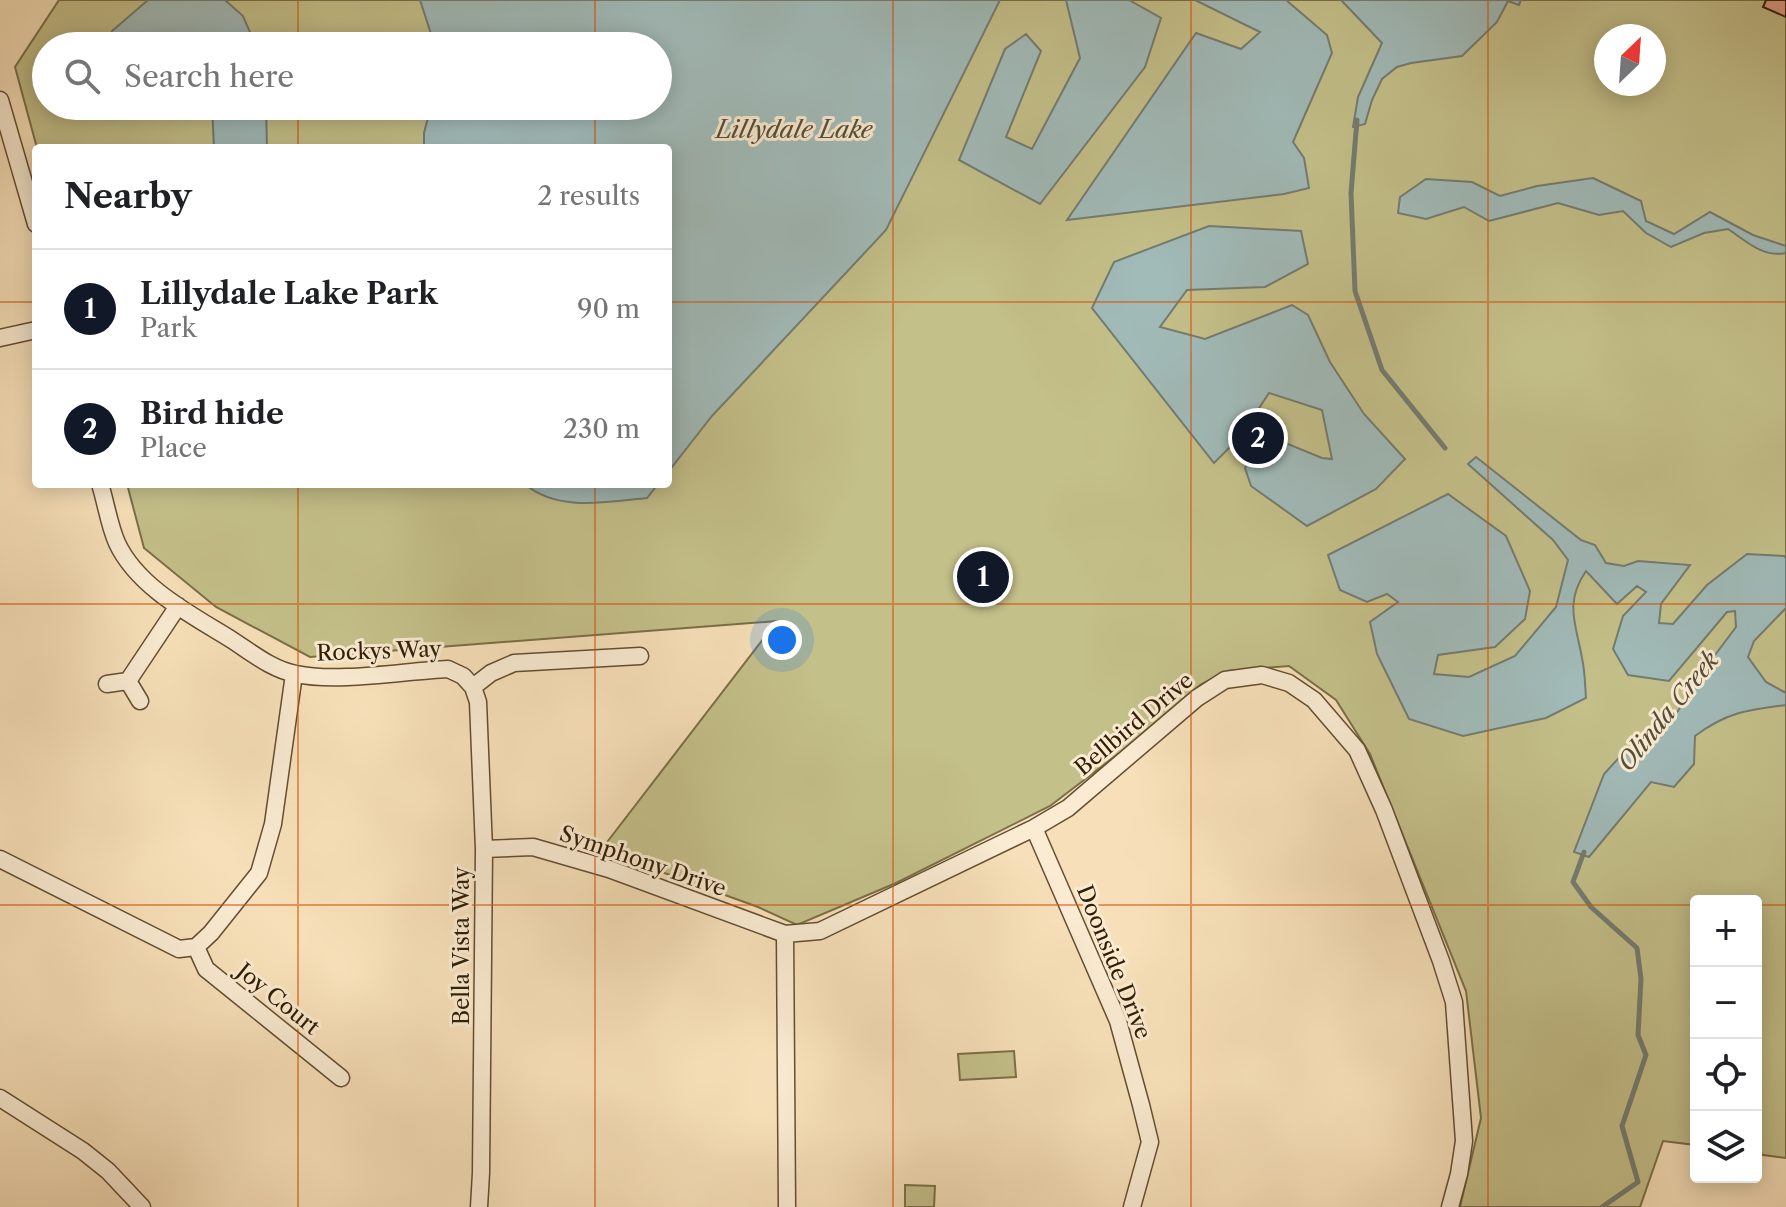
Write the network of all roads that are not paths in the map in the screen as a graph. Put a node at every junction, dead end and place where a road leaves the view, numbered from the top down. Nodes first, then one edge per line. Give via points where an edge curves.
1 (0, 100) edge
2 (32, 210) edge
3 (32, 331) edge
4 (0, 338) edge
5 (101, 488) edge
6 (178, 606) junction
7 (640, 656) dead end
8 (294, 674) junction
9 (128, 681) junction
10 (107, 684) dead end
11 (473, 687) junction
12 (140, 701) dead end
13 (1034, 828) junction
14 (484, 849) junction
15 (0, 859) edge
16 (785, 934) junction
17 (196, 947) junction
18 (341, 1078) dead end
19 (0, 1098) edge
20 (142, 1207) edge
21 (479, 1207) edge
22 (787, 1207) edge
23 (1132, 1207) edge
24 (1450, 1207) edge

1 - 2 street
3 - 4 street
5 - 6 street, Rockys Way via 117,542 132,565
6 - 8 street, Rockys Way via 272,666
6 - 9 street
7 - 11 street via 514,663
8 - 11 street, Rockys Way via 448,669
8 - 17 street via 273,824 259,873
9 - 10 street
9 - 12 street
11 - 14 street, Bella Vista Way
13 - 16 street, Bellbird Drive via 820,931
13 - 23 street, Doonside Drive via 1118,1021 1141,1105 1150,1142
13 - 24 street, Bellbird Drive via 1068,808 1225,680 1262,675 1289,683 1314,700 1357,750 1454,1002 1464,1141
14 - 16 street, Symphony Drive via 533,847 609,869
14 - 21 street, Bella Vista Way
15 - 17 street via 179,949
16 - 22 street
17 - 18 street, Joy Court via 206,969
19 - 20 street via 83,1151

